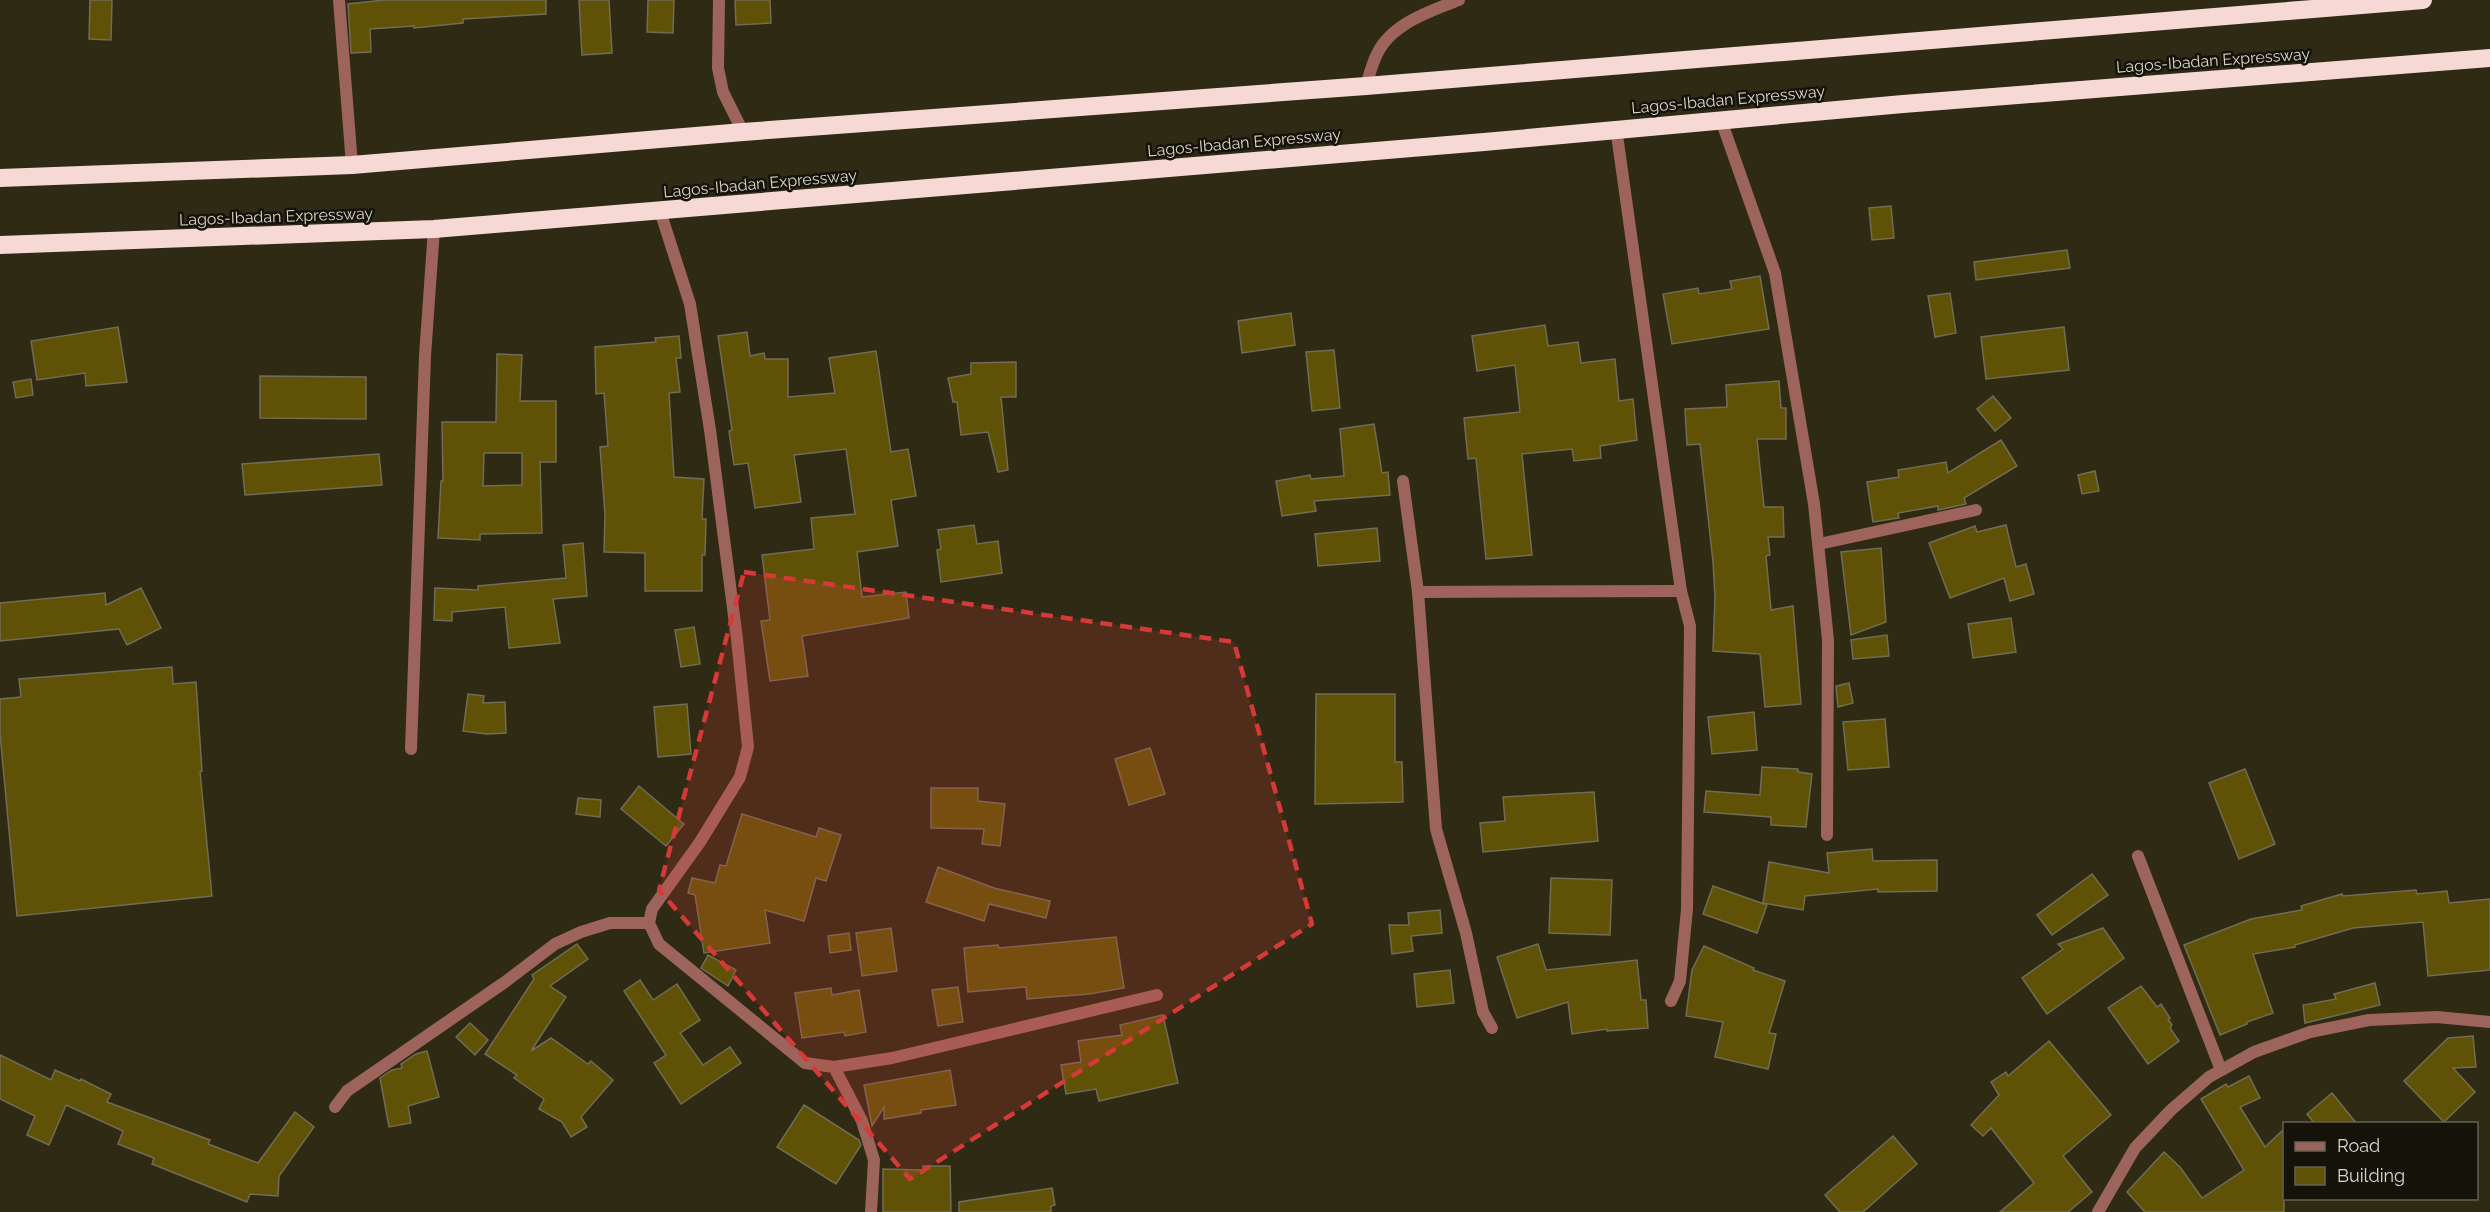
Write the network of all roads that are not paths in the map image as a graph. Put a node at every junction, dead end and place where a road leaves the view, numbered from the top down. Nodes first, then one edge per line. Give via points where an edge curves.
1 (339, 0) edge
2 (719, 0) edge
3 (1459, 0) edge
4 (2423, 0) edge
5 (2490, 58) edge
6 (1366, 86) junction
7 (1721, 120) junction
8 (1616, 128) junction
9 (743, 132) junction
10 (352, 165) junction
11 (0, 177) edge
12 (660, 211) junction
13 (434, 229) junction
14 (0, 245) edge
15 (1403, 481) dead end
16 (1976, 510) dead end
17 (1819, 544) junction
18 (1682, 591) junction
19 (1418, 592) junction
20 (411, 749) dead end
21 (1827, 835) dead end
22 (2138, 856) dead end
23 (649, 923) junction
24 (1157, 995) dead end
25 (1671, 1001) dead end
26 (2490, 1022) edge
27 (1492, 1028) dead end
28 (834, 1067) junction
29 (2222, 1070) junction
30 (335, 1107) dead end
31 (871, 1212) edge
32 (2098, 1212) edge

1 - 10 street
2 - 9 street via 718,68 723,92
3 - 6 street via 1398,29 1377,52
4 - 6 highway
5 - 7 highway, Lagos-Ibadan Expressway
6 - 9 highway
7 - 8 highway, Lagos-Ibadan Expressway
7 - 17 street via 1774,273
8 - 12 highway, Lagos-Ibadan Expressway
8 - 18 street
9 - 10 highway
10 - 11 highway
12 - 13 highway, Lagos-Ibadan Expressway
12 - 23 street via 690,304 710,430 748,747 740,777 652,909
13 - 14 highway, Lagos-Ibadan Expressway
13 - 20 street via 425,356
15 - 19 street
16 - 17 street
17 - 21 street via 1828,640
18 - 19 street
18 - 25 street via 1691,654 1687,909 1680,981
19 - 27 street via 1436,829 1466,933 1482,1012
22 - 29 street
23 - 28 street via 659,944 805,1063
23 - 30 street via 610,923 555,944 347,1091
24 - 28 street via 891,1058
26 - 29 street via 2437,1017 2369,1020 2310,1032 2254,1052
28 - 31 street via 862,1121 874,1160
29 - 32 street via 2171,1110 2135,1148

